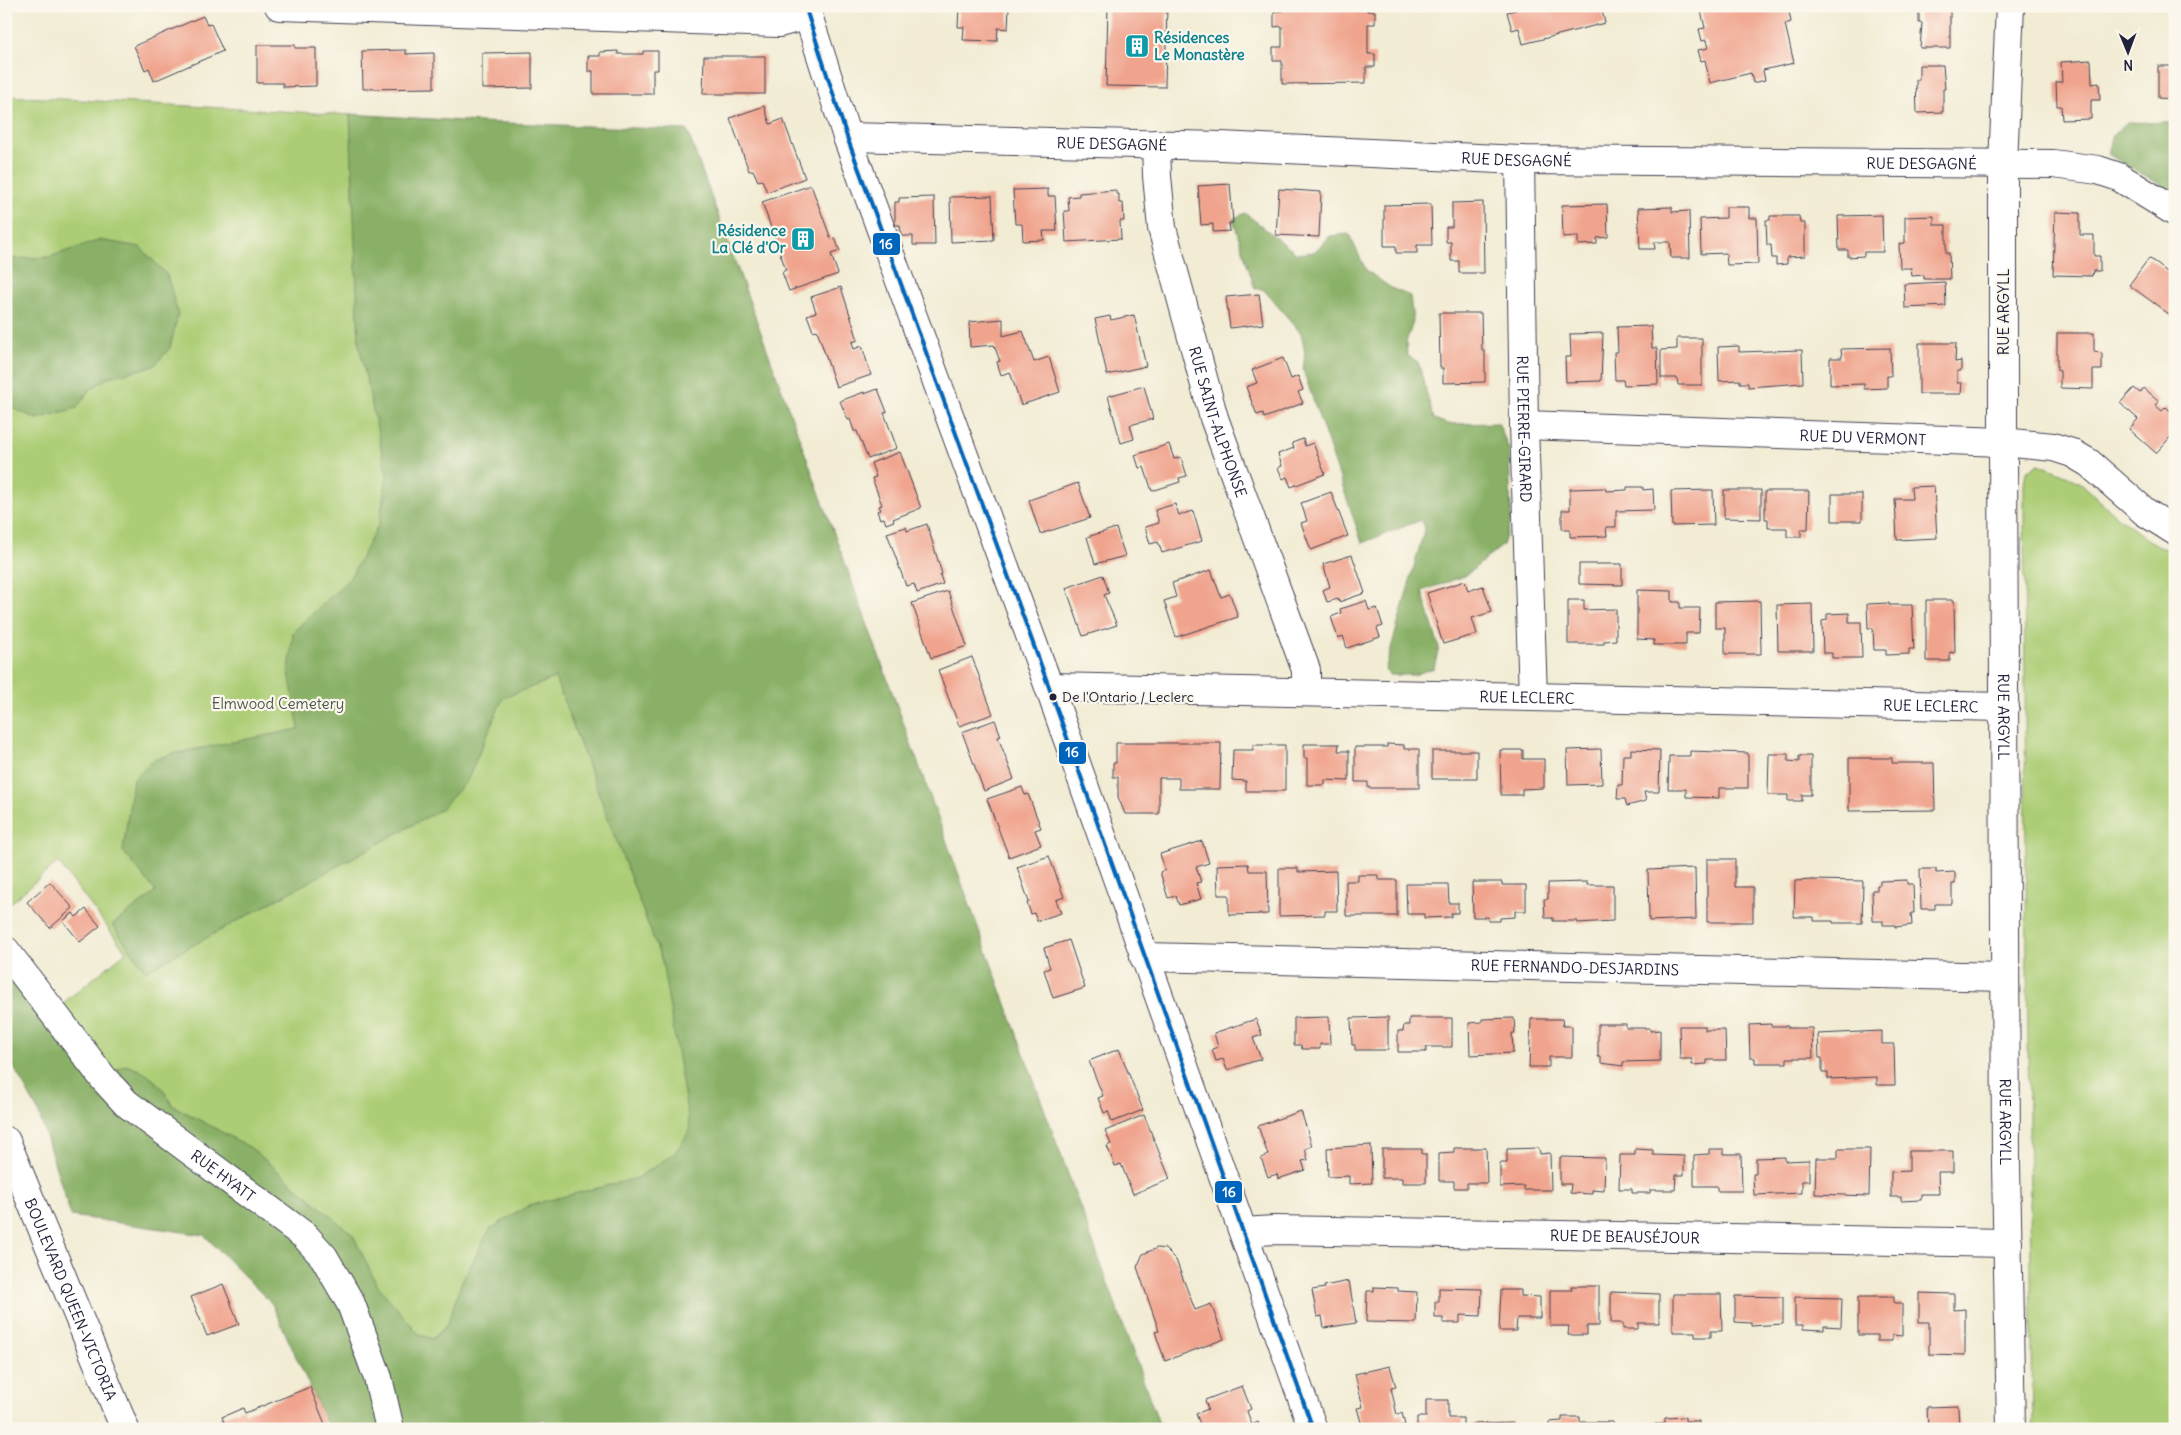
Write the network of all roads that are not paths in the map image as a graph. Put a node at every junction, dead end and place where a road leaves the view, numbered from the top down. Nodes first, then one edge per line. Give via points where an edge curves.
1 (280, 6) edge
2 (2010, 6) edge
3 (806, 11) edge
4 (847, 138) junction
5 (1156, 144) junction
6 (1520, 160) junction
7 (2003, 164) junction
8 (2175, 212) edge
9 (1524, 425) junction
10 (2003, 442) junction
11 (2175, 531) edge
12 (1049, 687) junction
13 (1306, 692) junction
14 (1533, 697) junction
15 (2005, 708) junction
16 (6, 951) edge
17 (1144, 957) junction
18 (2005, 977) junction
19 (6, 1141) edge
20 (1244, 1232) junction
21 (2008, 1243) junction
22 (125, 1429) edge
23 (390, 1429) edge
24 (1313, 1429) edge
25 (2011, 1429) edge

1 - 3 street via 779,23
2 - 7 street, RUE ARGYLL
3 - 4 street
4 - 5 street, RUE DESGAGNÉ
4 - 12 street
5 - 6 street, RUE DESGAGNÉ
5 - 13 street, RUE SAINT-ALPHONSE via 1162,228 1211,409 1306,670
6 - 7 street, RUE DESGAGNÉ
6 - 9 street, RUE PIERRE-GIRARD
7 - 8 street, RUE DESGAGNÉ via 2053,164 2098,170 2119,177
7 - 10 street, RUE ARGYLL
9 - 10 street, RUE DU VERMONT
9 - 14 street, RUE PIERRE-GIRARD
10 - 11 street, RUE DU VERMONT via 2053,447 2072,453 2089,463 2145,512
10 - 15 street, RUE ARGYLL
12 - 13 street, RUE LECLERC
12 - 17 street
13 - 14 street, RUE LECLERC
14 - 15 street, RUE LECLERC
15 - 18 street, RUE ARGYLL
16 - 23 street, RUE HYATT via 126,1103 305,1236 324,1257 351,1304 378,1378
17 - 18 street, RUE FERNANDO-DESJARDINS
17 - 20 street
18 - 21 street, RUE ARGYLL
19 - 22 street, BOULEVARD QUEEN-VICTORIA
20 - 21 street, RUE DE BEAUSÉJOUR
20 - 24 street
21 - 25 street, RUE ARGYLL

